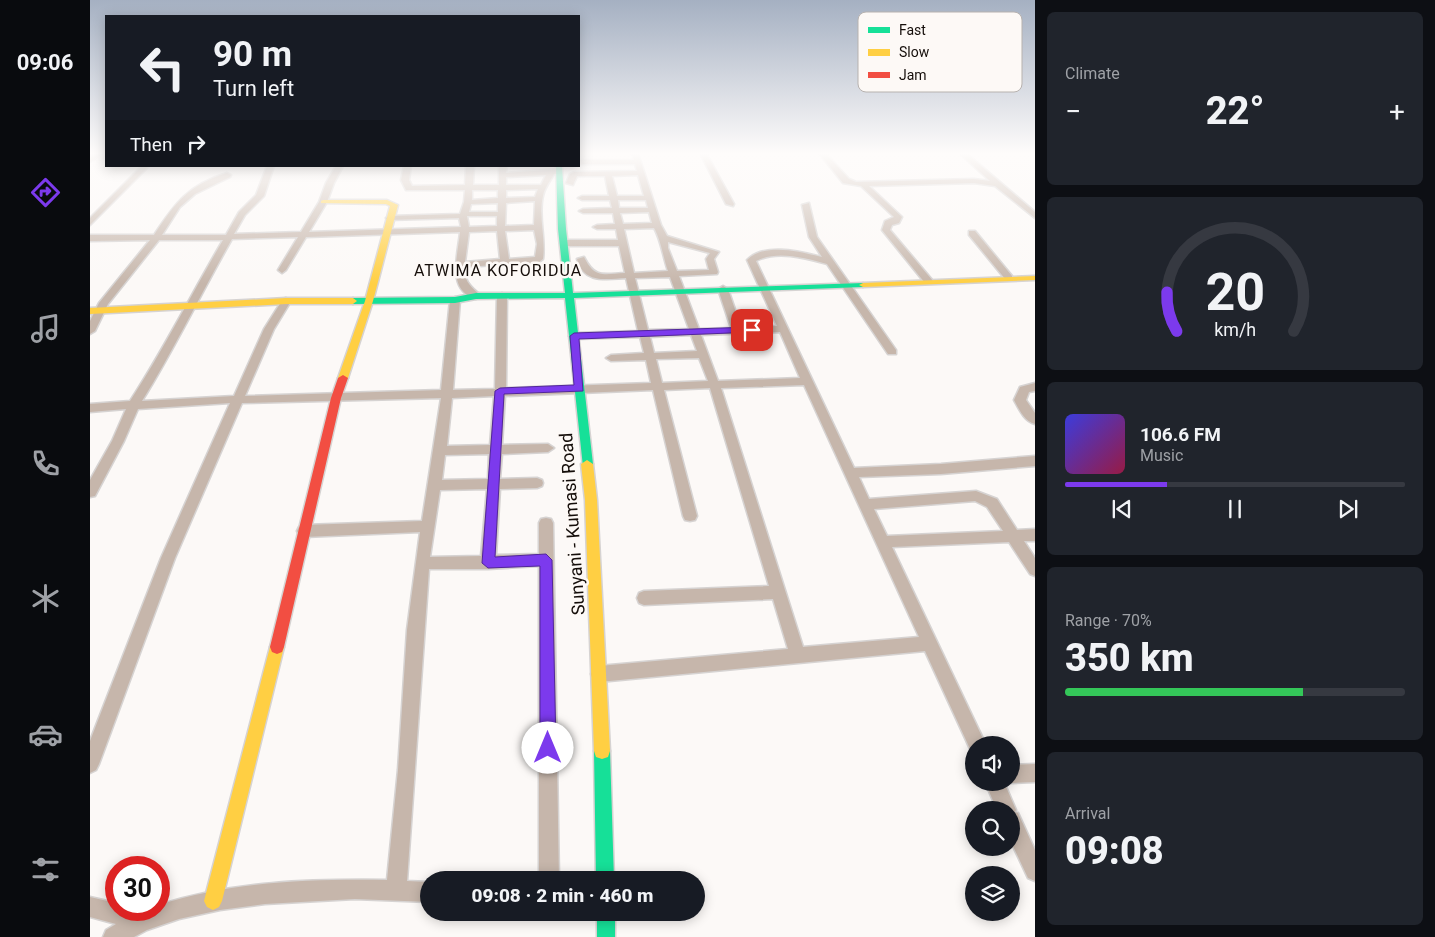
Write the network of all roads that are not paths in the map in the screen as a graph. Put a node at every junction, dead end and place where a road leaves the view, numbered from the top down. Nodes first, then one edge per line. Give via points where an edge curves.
1 (116, 197) edge
2 (186, 197) edge
3 (259, 197) edge
4 (325, 197) edge
5 (469, 197) edge
6 (502, 197) edge
7 (559, 197) edge
8 (726, 197) edge
9 (876, 197) edge
10 (1014, 197) edge
11 (582, 198) dead end
12 (613, 198) junction
13 (649, 198) joint
14 (538, 199) joint
15 (502, 200) junction
16 (323, 202) junction
17 (468, 202) junction
18 (730, 204) dead end
19 (806, 205) dead end
20 (616, 210) junction
21 (652, 210) junction
22 (583, 211) dead end
23 (502, 214) junction
24 (463, 215) junction
25 (1035, 216) edge
26 (390, 218) junction
27 (90, 223) edge
28 (657, 225) junction
29 (620, 226) junction
30 (538, 227) junction
31 (597, 227) dead end
32 (465, 228) junction
33 (501, 228) junction
34 (386, 231) junction
35 (972, 233) dead end
36 (305, 234) junction
37 (157, 237) junction
38 (231, 237) junction
39 (90, 238) edge
40 (664, 238) junction
41 (564, 243) junction
42 (624, 243) junction
43 (581, 259) dead end
44 (831, 262) junction
45 (504, 263) junction
46 (460, 265) junction
47 (282, 270) dead end
48 (674, 274) junction
49 (630, 275) junction
50 (1009, 278) junction
51 (1035, 278) edge
52 (928, 281) junction
53 (848, 285) junction
54 (766, 288) junction
55 (723, 289) junction
56 (679, 290) junction
57 (634, 292) junction
58 (571, 295) junction
59 (476, 296) junction
60 (502, 296) junction
61 (455, 300) junction
62 (286, 301) junction
63 (368, 301) junction
64 (189, 306) junction
65 (95, 311) edge
66 (783, 329) junction
67 (90, 331) edge
68 (737, 331) junction
69 (696, 332) junction
70 (646, 334) junction
71 (574, 336) junction
72 (892, 352) dead end
73 (704, 354) junction
74 (651, 356) junction
75 (611, 358) dead end
76 (807, 381) junction
77 (715, 386) junction
78 (658, 387) junction
79 (1035, 387) edge
80 (580, 388) junction
81 (500, 391) junction
82 (446, 394) junction
83 (336, 398) junction
84 (239, 400) junction
85 (134, 404) junction
86 (90, 408) edge
87 (1035, 420) edge
88 (548, 448) dead end
89 (496, 450) junction
90 (441, 451) junction
91 (1035, 461) edge
92 (851, 473) junction
93 (494, 482) junction
94 (537, 483) dead end
95 (435, 485) junction
96 (90, 492) edge
97 (865, 504) junction
98 (690, 516) dead end
99 (546, 523) dead end
100 (428, 526) junction
101 (304, 531) junction
102 (1035, 535) edge
103 (1012, 536) junction
104 (883, 542) junction
105 (546, 560) junction
106 (422, 563) junction
107 (488, 563) junction
108 (1035, 570) edge
109 (778, 592) junction
110 (644, 598) dead end
111 (930, 643) junction
112 (798, 656) junction
113 (599, 674) junction
114 (973, 736) edge
115 (90, 764) edge
116 (1035, 773) edge
117 (1020, 774) edge
118 (1020, 839) edge
119 (549, 871) edge
120 (605, 871) edge
121 (1035, 871) edge
122 (396, 889) junction
123 (420, 891) edge
124 (213, 900) junction
125 (90, 907) edge
126 (105, 911) edge
127 (170, 912) edge
128 (139, 921) edge
129 (606, 921) edge
130 (113, 937) edge
131 (606, 937) edge

1 - 27 street
2 - 37 street via 170,215
3 - 38 street via 242,214
4 - 16 street
5 - 17 street
6 - 15 street
7 - 41 street, Sunyani - Kumasi Road
8 - 18 street
9 - 52 street via 898,217 896,222 888,223 886,230
10 - 25 street
11 - 12 street
12 - 13 street
12 - 20 street
13 - 21 street
14 - 15 street
14 - 30 street
15 - 17 street
15 - 23 street
16 - 26 street via 392,203
16 - 36 street
17 - 24 street
19 - 44 street via 813,237
20 - 21 street
20 - 22 street
20 - 29 street
21 - 28 street
23 - 24 street
23 - 33 street
24 - 26 street
24 - 32 street
26 - 34 street
28 - 29 street
28 - 40 street
29 - 31 street
29 - 42 street
30 - 33 street
30 - 45 street via 540,258
32 - 33 street
32 - 34 street
32 - 46 street
33 - 45 street
34 - 36 street
34 - 63 street
35 - 50 street
36 - 38 street
36 - 47 street
37 - 38 street
37 - 39 street
37 - 65 street
38 - 64 street
40 - 48 street via 664,248
40 - 48 street via 716,253 710,259 713,273
41 - 42 street
41 - 58 street, Sunyani - Kumasi Road
42 - 49 street
43 - 49 street via 590,276
44 - 53 street
44 - 54 street via 807,255 781,253 753,258 751,260
45 - 46 street
46 - 59 street via 461,280
48 - 49 street
48 - 56 street
49 - 57 street
50 - 51 street
50 - 52 street
52 - 53 street
53 - 54 street
53 - 72 street
54 - 55 street
54 - 66 street
55 - 56 street
55 - 68 street
56 - 57 street
56 - 69 street
57 - 58 street
57 - 70 street
58 - 60 street
58 - 71 street, Sunyani - Kumasi Road
59 - 60 street
59 - 61 street
60 - 81 street
61 - 63 street
61 - 82 street
62 - 63 street
62 - 64 street
62 - 84 street via 269,329
63 - 83 street
64 - 65 street
64 - 85 street via 164,357
65 - 67 street
66 - 68 street
66 - 76 street
68 - 69 street
69 - 70 street
69 - 73 street
70 - 71 street
70 - 74 street
71 - 80 street, Sunyani - Kumasi Road
73 - 74 street
73 - 77 street
74 - 75 street
74 - 78 street
76 - 77 street
76 - 92 street
77 - 78 street
77 - 109 street
78 - 80 street
78 - 98 street
79 - 87 street via 1024,390 1020,400
80 - 81 street
80 - 113 street, Sunyani - Kumasi Road via 591,500
81 - 82 street
81 - 89 street
82 - 83 street
82 - 90 street
83 - 84 street
83 - 101 street
84 - 85 street
84 - 115 street via 168,558
85 - 86 street
85 - 96 street
88 - 89 street
89 - 90 street
89 - 93 street
90 - 95 street
91 - 92 street
92 - 97 street
93 - 94 street
93 - 95 street
93 - 107 street
95 - 100 street
97 - 103 street via 976,496 992,503
97 - 104 street
99 - 105 street
100 - 101 street
100 - 106 street
101 - 124 street
102 - 103 street
103 - 104 street
103 - 108 street
104 - 111 street
105 - 107 street
105 - 119 street
106 - 107 street
106 - 122 street
109 - 110 street
109 - 112 street
111 - 112 street
111 - 114 street
112 - 113 street
113 - 120 street, Sunyani - Kumasi Road
116 - 117 street
118 - 121 street
122 - 123 street
122 - 124 street via 293,892
124 - 127 street
125 - 126 street
128 - 130 street
129 - 131 street

